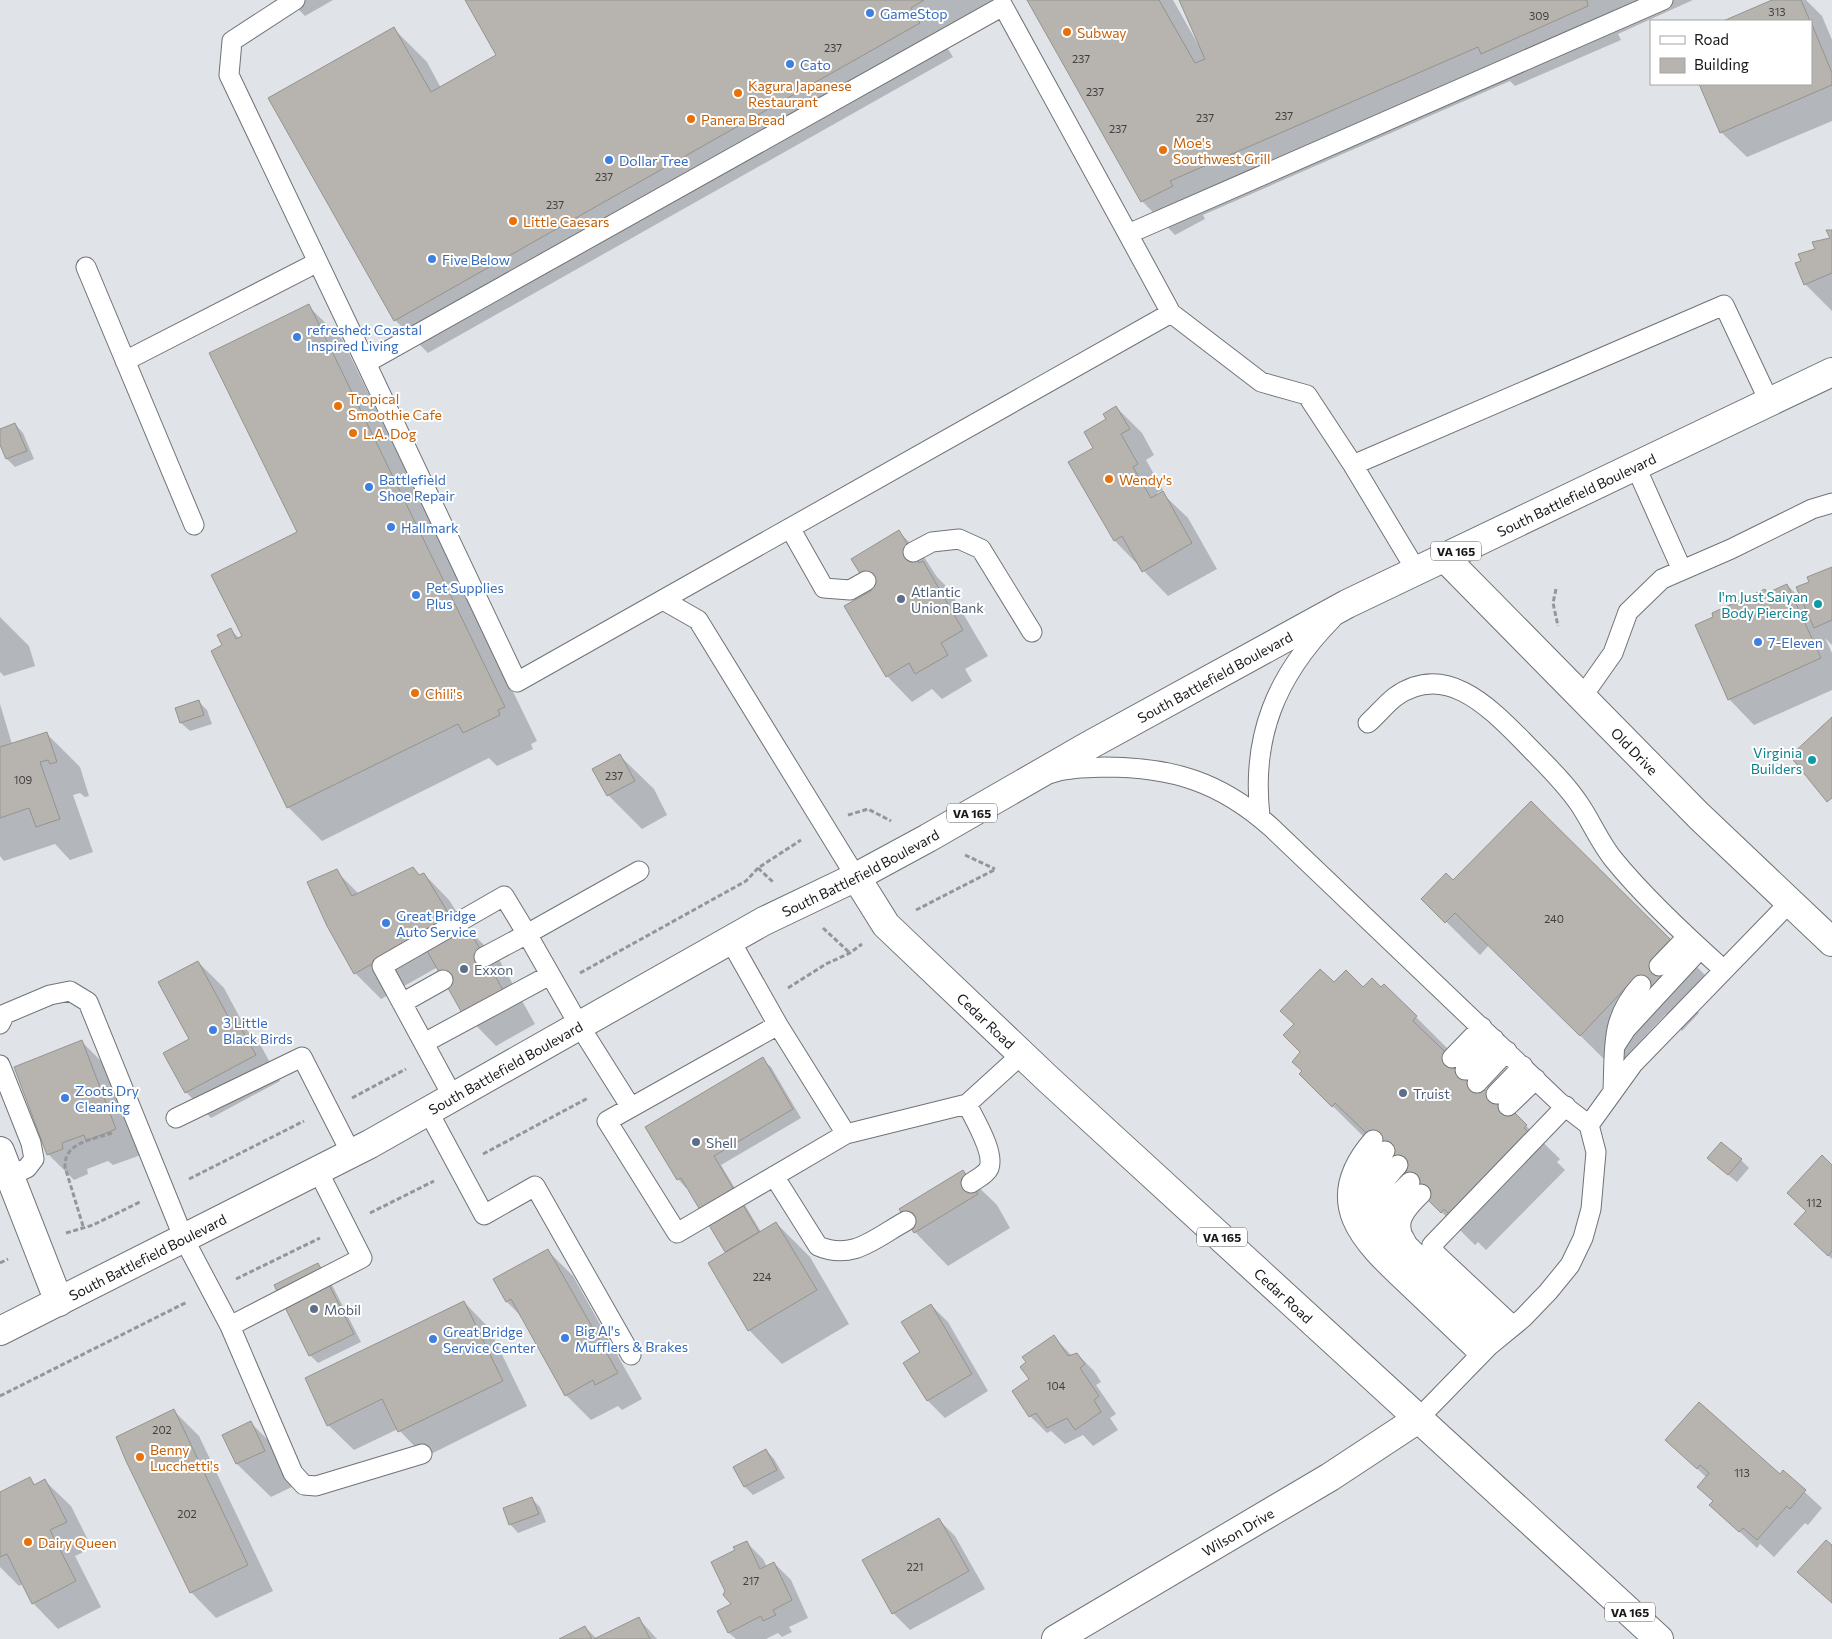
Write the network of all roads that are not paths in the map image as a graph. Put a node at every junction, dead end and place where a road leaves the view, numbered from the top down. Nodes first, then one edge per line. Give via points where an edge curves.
1 (294, 0) edge
2 (1663, 0) edge
3 (1001, 3) edge
4 (1128, 234) junction
5 (318, 262) junction
6 (86, 267) dead end
7 (1171, 313) junction
8 (125, 361) junction
9 (366, 363) junction
10 (1832, 372) edge
11 (1769, 401) junction
12 (1353, 465) junction
13 (1635, 465) junction
14 (1832, 503) edge
15 (194, 525) dead end
16 (790, 528) junction
17 (913, 552) dead end
18 (1444, 556) junction
19 (1416, 570) junction
20 (1682, 570) junction
21 (866, 581) dead end
22 (663, 600) junction
23 (1347, 604) junction
24 (1032, 632) dead end
25 (1582, 697) junction
26 (1368, 724) dead end
27 (1024, 782) junction
28 (1260, 816) junction
29 (639, 871) dead end
30 (856, 877) junction
31 (1790, 902) junction
32 (527, 934) junction
33 (730, 940) junction
34 (1832, 942) edge
35 (1694, 943) junction
36 (484, 957) dead end
37 (1659, 966) dead end
38 (1724, 970) junction
39 (443, 980) dead end
40 (553, 980) junction
41 (1640, 985) dead end
42 (402, 1004) junction
43 (0, 1024) edge
44 (778, 1024) junction
45 (579, 1025) junction
46 (1494, 1039) junction
47 (1615, 1046) junction
48 (427, 1050) junction
49 (1022, 1054) junction
50 (0, 1065) edge
51 (1530, 1072) junction
52 (1613, 1090) junction
53 (453, 1097) junction
54 (1502, 1100) dead end
55 (967, 1104) junction
56 (630, 1106) junction
57 (1566, 1106) junction
58 (428, 1111) junction
59 (176, 1118) dead end
60 (1589, 1125) junction
61 (846, 1134) junction
62 (351, 1153) junction
63 (5, 1163) edge
64 (1398, 1164) dead end
65 (318, 1171) junction
66 (774, 1176) junction
67 (971, 1183) dead end
68 (1415, 1188) dead end
69 (906, 1221) dead end
70 (184, 1238) junction
71 (1386, 1248) junction
72 (59, 1302) junction
73 (230, 1326) junction
74 (0, 1331) edge
75 (1496, 1341) junction
76 (630, 1355) dead end
77 (1418, 1419) junction
78 (422, 1454) dead end
79 (1056, 1639) edge
80 (1659, 1639) edge

1 - 5 lane via 232,41 229,75
2 - 4 lane
3 - 4 lane
3 - 9 lane
4 - 7 lane
5 - 8 lane
5 - 9 lane
6 - 8 lane
7 - 12 lane via 1261,382 1307,395
7 - 16 lane
8 - 15 lane
9 - 22 lane via 517,682
10 - 11 main road, South Battlefield Boulevard / VA 165
11 - 12 lane via 1724,305
11 - 13 main road, South Battlefield Boulevard / VA 165
12 - 19 lane
13 - 18 main road, South Battlefield Boulevard / VA 165
13 - 20 lane
14 - 20 lane via 1812,508
16 - 21 lane via 824,588 850,590
16 - 22 lane
17 - 24 lane via 932,542 959,538 981,549
18 - 19 main road, South Battlefield Boulevard / VA 165
18 - 25 main road, Old Drive
19 - 23 main road, South Battlefield Boulevard / VA 165
20 - 25 lane via 1662,579 1628,612 1613,653
22 - 30 lane via 698,620
23 - 27 main road, South Battlefield Boulevard / VA 165
23 - 28 lane via 1298,660 1270,710 1259,754 1256,786
25 - 31 main road, Old Drive via 1699,816
26 - 35 lane via 1394,698 1416,688 1429,685 1453,687 1475,697 1506,724 1570,791 1613,860
27 - 28 lane via 1062,770 1128,767 1160,770 1213,786
27 - 30 main road, South Battlefield Boulevard / VA 165
28 - 46 lane
29 - 32 lane
30 - 33 main road, South Battlefield Boulevard
30 - 49 main road, Cedar Road / VA 165 via 886,925
31 - 34 main road, Old Drive
31 - 38 lane
32 - 36 lane
32 - 40 lane
32 - 42 lane via 504,896 382,966
33 - 44 lane
33 - 45 main road, South Battlefield Boulevard
35 - 37 lane
35 - 38 lane
35 - 47 lane
38 - 52 lane via 1633,1064
39 - 42 lane
40 - 45 lane
40 - 48 lane
41 - 47 lane via 1627,1000 1620,1016
42 - 48 lane
43 - 70 lane via 5,1014 50,995 70,991 88,1002
44 - 56 lane
44 - 61 lane
45 - 53 main road, South Battlefield Boulevard
45 - 56 lane
46 - 46 lane via 1465,1070
46 - 51 lane
47 - 52 lane
48 - 53 lane
49 - 55 lane
49 - 77 main road, Cedar Road / VA 165
50 - 63 lane via 31,1143 34,1159 27,1168
51 - 54 lane
51 - 57 lane
52 - 60 lane
53 - 58 main road, South Battlefield Boulevard
55 - 61 lane
55 - 67 lane via 989,1151 990,1166
56 - 66 lane via 607,1121 677,1233
57 - 60 lane
57 - 75 lane via 1432,1245
58 - 62 main road, South Battlefield Boulevard
58 - 76 lane via 484,1215 535,1186
59 - 62 lane via 302,1057
60 - 75 lane via 1596,1152 1591,1209 1584,1238 1570,1265 1548,1292
61 - 66 lane
62 - 65 main road, South Battlefield Boulevard
63 - 72 main road
64 - 71 lane via 1380,1186 1374,1205 1373,1221
65 - 70 main road, South Battlefield Boulevard
65 - 73 lane via 362,1258
66 - 69 lane via 818,1246 830,1251 855,1250
68 - 75 lane via 1390,1203 1387,1214 1396,1235
70 - 72 main road, South Battlefield Boulevard
70 - 73 lane
71 - 75 lane
71 - 75 lane via 1372,1230 1364,1196 1379,1146 1355,1167 1347,1191 1349,1212 1357,1231 1373,1253
72 - 74 main road, South Battlefield Boulevard
73 - 78 lane via 293,1473 304,1485 316,1486
75 - 77 lane
77 - 79 main road, Wilson Drive via 1305,1492
77 - 80 main road, Cedar Road / VA 165

